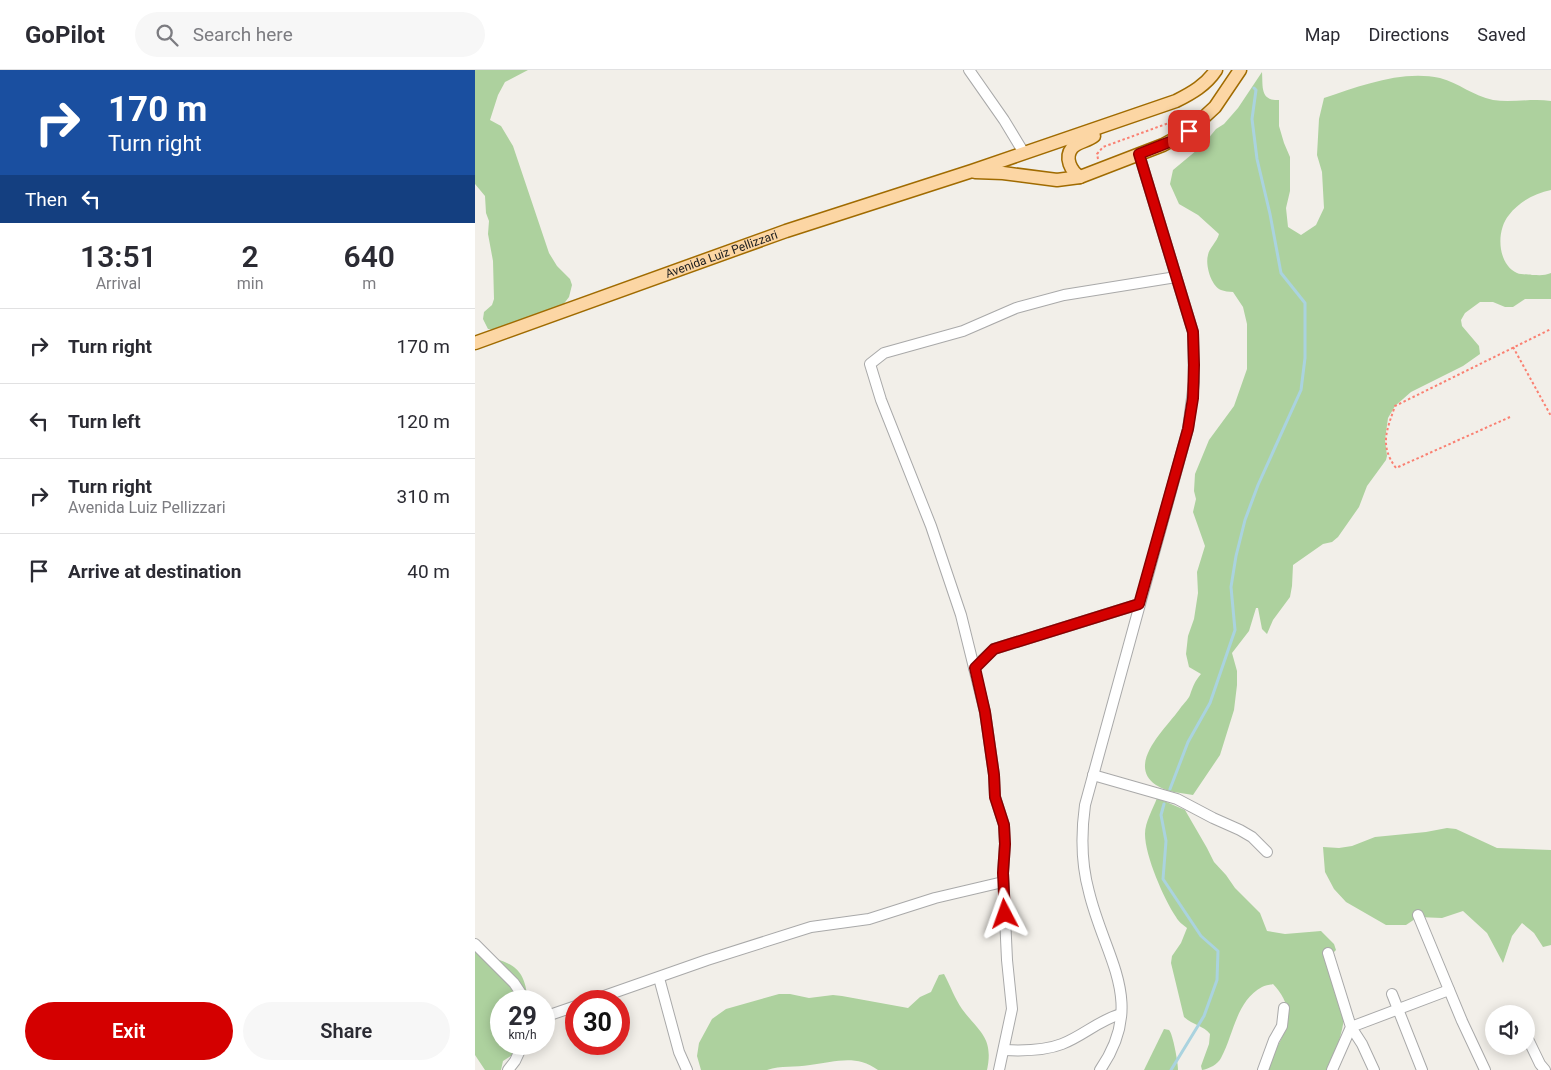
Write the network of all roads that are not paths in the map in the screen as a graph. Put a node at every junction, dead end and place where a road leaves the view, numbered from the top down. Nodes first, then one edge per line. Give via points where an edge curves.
1 (969, 70) edge
2 (1216, 70) edge
3 (1240, 70) edge
4 (1100, 128) junction
5 (1024, 153) junction
6 (1139, 154) junction
7 (972, 171) junction
8 (1080, 177) junction
9 (1176, 277) junction
10 (475, 343) edge
11 (1139, 604) junction
12 (975, 668) junction
13 (1093, 775) junction
14 (1267, 852) dead end
15 (1003, 882) junction
16 (1418, 915) dead end
17 (475, 944) edge
18 (1328, 953) dead end
19 (659, 978) junction
20 (518, 990) edge
21 (621, 990) edge
22 (1449, 990) junction
23 (1392, 994) dead end
24 (1284, 1008) dead end
25 (1398, 1009) junction
26 (1121, 1014) junction
27 (1351, 1028) junction
28 (1004, 1050) junction
29 (1535, 1054) edge
30 (518, 1055) edge
31 (508, 1070) edge
32 (687, 1070) edge
33 (999, 1070) edge
34 (1100, 1070) edge
35 (1263, 1070) edge
36 (1331, 1070) edge
37 (1374, 1070) edge
38 (1422, 1070) edge
39 (1485, 1070) edge
40 (1545, 1070) edge

1 - 5 street
2 - 4 main road, Avenida Luiz Pellizzari via 1196,90 1176,101
3 - 6 main road, Avenida Luiz Pellizzari via 1215,107 1197,124 1172,141
4 - 5 main road, Avenida Luiz Pellizzari
4 - 8 main road via 1093,138 1071,150 1071,167
5 - 7 main road, Avenida Luiz Pellizzari
6 - 8 main road, Avenida Luiz Pellizzari
6 - 9 street
7 - 8 main road, Avenida Luiz Pellizzari via 1057,180
7 - 10 main road, Avenida Luiz Pellizzari via 787,231
9 - 11 street via 1193,332 1193,398 1188,429
9 - 12 street via 1064,295 963,331 884,353 870,364 931,526
11 - 12 street via 994,649
11 - 13 street
12 - 15 street via 985,712 995,797 1004,825
13 - 14 street via 1177,799 1252,837
13 - 26 street via 1083,819 1083,863 1089,894 1118,975
15 - 19 street via 935,898 869,919 811,926
15 - 28 street via 1012,1009
16 - 22 street
17 - 20 street
18 - 27 street
19 - 21 street
19 - 32 street
22 - 25 street
22 - 39 street
23 - 25 street
24 - 35 street via 1282,1026
25 - 27 street
25 - 38 street
26 - 28 street via 1062,1044 1030,1051
26 - 34 street via 1112,1050
27 - 36 street
27 - 37 street
28 - 33 street
29 - 40 street
30 - 31 street

